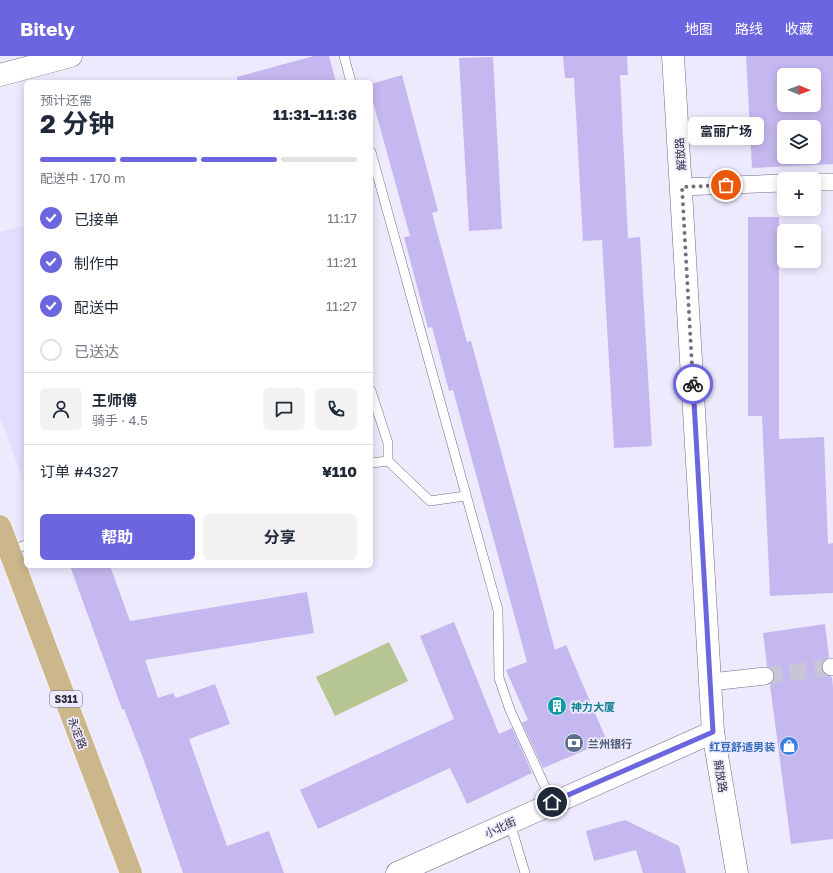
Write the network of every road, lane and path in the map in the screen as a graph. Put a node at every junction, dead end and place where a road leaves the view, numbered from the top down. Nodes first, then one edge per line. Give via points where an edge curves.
1 (72, 56) edge
2 (344, 56) edge
3 (673, 56) edge
4 (0, 76) edge
5 (351, 80) edge
6 (373, 159) edge
7 (821, 182) edge
8 (833, 182) edge
9 (777, 183) edge
10 (682, 187) junction
11 (373, 397) edge
12 (388, 461) junction
13 (373, 463) edge
14 (465, 496) junction
15 (8, 540) edge
16 (765, 676) tunnel mouth
17 (710, 682) junction
18 (713, 732) junction
19 (552, 802) junction
20 (510, 823) junction
21 (131, 873) edge
22 (397, 873) edge
23 (525, 873) edge
24 (737, 873) edge

1 - 4 main road
2 - 5 lane
3 - 10 main road, 解放路
6 - 14 lane
7 - 8 street
9 - 10 street
10 - 17 main road, 解放路
11 - 12 lane via 388,443
12 - 13 lane
12 - 14 lane via 430,501
14 - 19 lane via 498,610 499,678 510,710
15 - 21 main road, 永定路 / S311
16 - 17 street
17 - 18 main road, 解放路
18 - 19 main road, 小北街
18 - 24 main road, 解放路
19 - 20 main road, 小北街
20 - 22 main road, 小北街
20 - 23 lane

